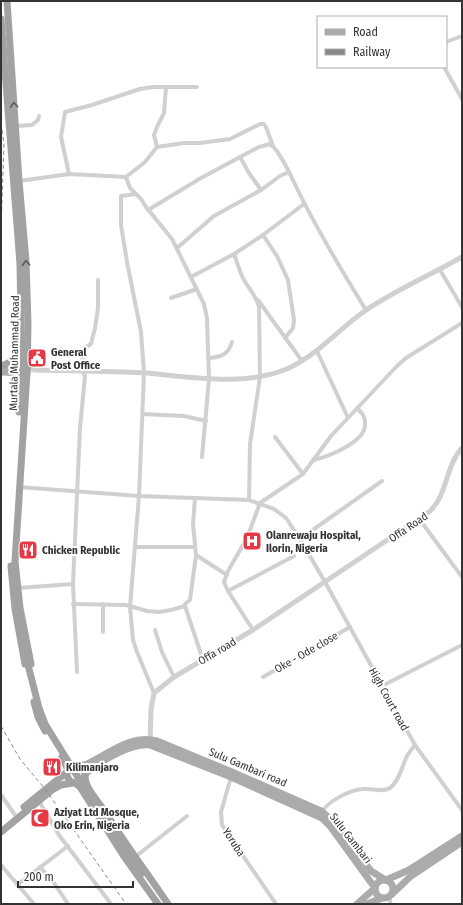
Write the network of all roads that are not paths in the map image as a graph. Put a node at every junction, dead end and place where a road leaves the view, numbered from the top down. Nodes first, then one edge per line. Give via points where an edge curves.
1 (7, 1) edge
2 (1, 19) edge
3 (462, 36) edge
4 (447, 42) edge
5 (445, 68) edge
6 (166, 87) junction
7 (197, 87) dead end
8 (462, 99) edge
9 (39, 116) dead end
10 (16, 126) junction
11 (273, 146) junction
12 (157, 148) junction
13 (240, 157) junction
14 (289, 172) junction
15 (69, 174) junction
16 (126, 177) junction
17 (19, 181) junction
18 (261, 190) junction
19 (136, 194) junction
20 (304, 204) junction
21 (148, 210) junction
22 (263, 234) junction
23 (177, 248) junction
24 (234, 254) junction
25 (462, 257) edge
26 (440, 270) junction
27 (191, 277) junction
28 (98, 280) dead end
29 (198, 289) junction
30 (256, 297) junction
31 (171, 298) dead end
32 (462, 308) edge
33 (366, 310) junction
34 (462, 323) edge
35 (285, 338) junction
36 (21, 339) junction
37 (232, 342) dead end
38 (317, 351) junction
39 (209, 358) junction
40 (302, 361) junction
41 (1, 366) edge
42 (26, 370) junction
43 (82, 371) junction
44 (1, 372) edge
45 (144, 373) junction
46 (260, 377) junction
47 (209, 379) junction
48 (357, 408) junction
49 (143, 414) junction
50 (348, 418) junction
51 (206, 421) junction
52 (275, 437) dead end
53 (462, 448) edge
54 (202, 457) dead end
55 (313, 460) junction
56 (303, 474) junction
57 (382, 481) dead end
58 (19, 487) junction
59 (78, 491) junction
60 (139, 496) junction
61 (195, 498) junction
62 (249, 500) junction
63 (260, 503) junction
64 (420, 520) junction
65 (300, 539) junction
66 (135, 547) junction
67 (195, 547) junction
68 (196, 555) junction
69 (294, 556) dead end
70 (227, 575) junction
71 (462, 577) edge
72 (325, 582) junction
73 (72, 584) junction
74 (18, 588) junction
75 (228, 590) junction
76 (73, 604) junction
77 (103, 604) junction
78 (186, 606) junction
79 (130, 607) junction
80 (18, 609) junction
81 (350, 627) junction
82 (155, 630) dead end
83 (253, 630) junction
84 (103, 632) dead end
85 (462, 645) edge
86 (203, 660) junction
87 (77, 672) dead end
88 (174, 677) junction
89 (263, 677) dead end
90 (382, 686) junction
91 (154, 693) junction
92 (150, 742) junction
93 (415, 745) junction
94 (77, 765) junction
95 (67, 771) junction
96 (232, 774) junction
97 (85, 775) junction
98 (74, 783) junction
99 (1, 795) edge
100 (39, 801) junction
101 (462, 810) edge
102 (320, 814) junction
103 (15, 815) junction
104 (187, 816) dead end
105 (1, 826) edge
106 (1, 832) edge
107 (462, 836) edge
108 (462, 842) edge
109 (68, 846) junction
110 (135, 857) junction
111 (1, 865) edge
112 (40, 867) junction
113 (142, 873) junction
114 (385, 879) junction
115 (17, 885) junction
116 (375, 888) junction
117 (387, 896) junction
118 (168, 903) edge
119 (34, 904) edge
120 (68, 904) edge
121 (111, 904) edge
122 (159, 904) edge
123 (276, 904) edge
124 (357, 904) edge
125 (367, 904) edge
126 (390, 904) edge

10 -> 1 highway, Murtala Muhammad Road
2 - 36 highway, Murtala Muhammad Road via 20,264
3 - 4 street
5 - 8 street
6 - 7 street
6 - 12 street via 164,113 154,135
6 - 15 street via 140,89 65,112 62,137
9 - 10 street via 32,125
10 - 17 highway, Murtala Muhammad Road
11 - 12 street via 266,127 260,124 230,139
11 - 13 street via 270,144 259,147
11 - 14 street
12 - 16 street via 145,162
13 - 18 street
13 - 21 street
14 - 18 street
14 - 20 street
15 - 16 street
15 - 17 street
16 - 19 street via 130,188
42 -> 17 highway, Murtala Muhammad Road via 26,261
18 - 23 street via 214,216
19 - 21 street
19 - 45 street via 121,196 121,225 141,332
20 - 22 street
20 - 33 street
21 - 23 street
22 - 24 street
22 - 35 street via 288,280 294,320 293,328
23 - 27 street
24 - 27 street
24 - 30 street via 242,276
25 - 26 street
26 - 32 street
26 - 33 street
27 - 29 street
28 - 43 street via 96,328 91,344 86,348
29 - 31 street
29 - 39 street via 207,318
30 - 35 street
30 - 46 street
33 - 38 street
34 - 48 street via 406,358
35 - 40 street
36 - 41 highway via 12,362
36 - 42 highway, Murtala Muhammad Road
37 - 39 street via 223,355
38 - 40 street
38 - 50 street
39 - 47 street
40 - 46 street
41 - 42 main road
42 - 43 street
42 - 44 main road
42 - 58 highway, Murtala Muhammad Road
42 - 80 highway, Murtala Muhammad Road via 10,550
43 - 45 street
43 - 59 street via 85,376
45 - 47 street
45 - 49 street
46 - 47 street
46 - 62 street via 250,444
47 - 51 street
48 - 50 street
48 - 55 street via 365,420 365,430 350,444 332,454
49 - 51 street via 184,416
49 - 60 street
50 - 55 street
51 - 54 street
52 - 56 street
53 - 64 street, Offa Road via 454,460 439,502
55 - 56 street
56 - 63 street
57 - 65 street
58 - 59 street, High Court road
58 - 74 highway, Murtala Muhammad Road via 15,546
59 - 60 street, High Court road
59 - 73 street
60 - 61 street, High Court road
60 - 66 street
61 - 62 street, High Court road
61 - 67 street
62 - 63 street, High Court road
63 - 65 street, High Court road via 282,514
63 - 70 street via 247,538
64 - 71 street
64 - 72 street, Offa Road
65 - 72 street, High Court road
66 - 67 street
66 - 79 street
67 - 68 street
68 - 70 street
68 - 78 street via 190,600
69 - 75 street
70 - 75 street via 224,582
72 - 81 street, High Court road
72 - 83 street, Offa road
73 - 74 street
73 - 76 street
74 - 80 highway, Murtala Muhammad Road
75 - 83 street
76 - 77 street
76 - 87 street
77 - 79 street
77 - 84 street
78 - 79 street via 158,612
78 - 86 street
79 - 91 street via 133,640
80 - 94 highway, Murtala Muhammad Road via 43,717 69,759
80 - 95 highway, Murtala Muhammad Road via 21,649 38,717 65,762
80 - 113 highway, bridge via 27,656 47,723 106,820
81 - 89 street, Oke - Ode close
81 - 90 street, High Court road
82 - 88 street
83 - 86 street, Offa road
85 - 90 street
86 - 88 street, Offa road
88 - 91 street, Offa road
90 - 93 street, High Court road
91 - 92 street
92 - 94 main road via 135,740 85,765
92 - 96 main road, Sulu Gambari road
92 - 97 main road via 102,762
93 - 101 street, High Court road
93 - 102 street via 391,787 351,792 327,805
94 - 95 highway via 71,766
94 - 97 highway via 83,768
95 - 98 highway via 68,778
95 - 103 highway
96 - 102 main road, Sulu Gambari road
96 - 123 street, Yoruba via 221,812 222,825
97 - 98 highway via 81,782
97 - 110 highway via 87,785
98 - 100 highway via 61,785
98 - 122 highway via 80,787 123,855
99 - 103 street
100 - 106 highway
100 - 109 street
102 - 114 main road, Sulu Gambari road via 335,824 371,871
102 - 116 main road, Sulu Gambari
103 - 105 highway
104 - 110 street
107 - 114 main road via 409,870
108 - 117 main road via 411,876
109 - 112 street
109 - 121 street
110 - 118 highway
111 - 115 street
112 - 115 street
112 - 120 street
113 - 118 highway
113 - 122 highway
114 - 116 main road via 378,882
114 - 117 main road via 393,885
115 - 119 street
116 - 117 main road via 376,894
116 - 124 main road
117 - 125 main road
117 - 126 street

